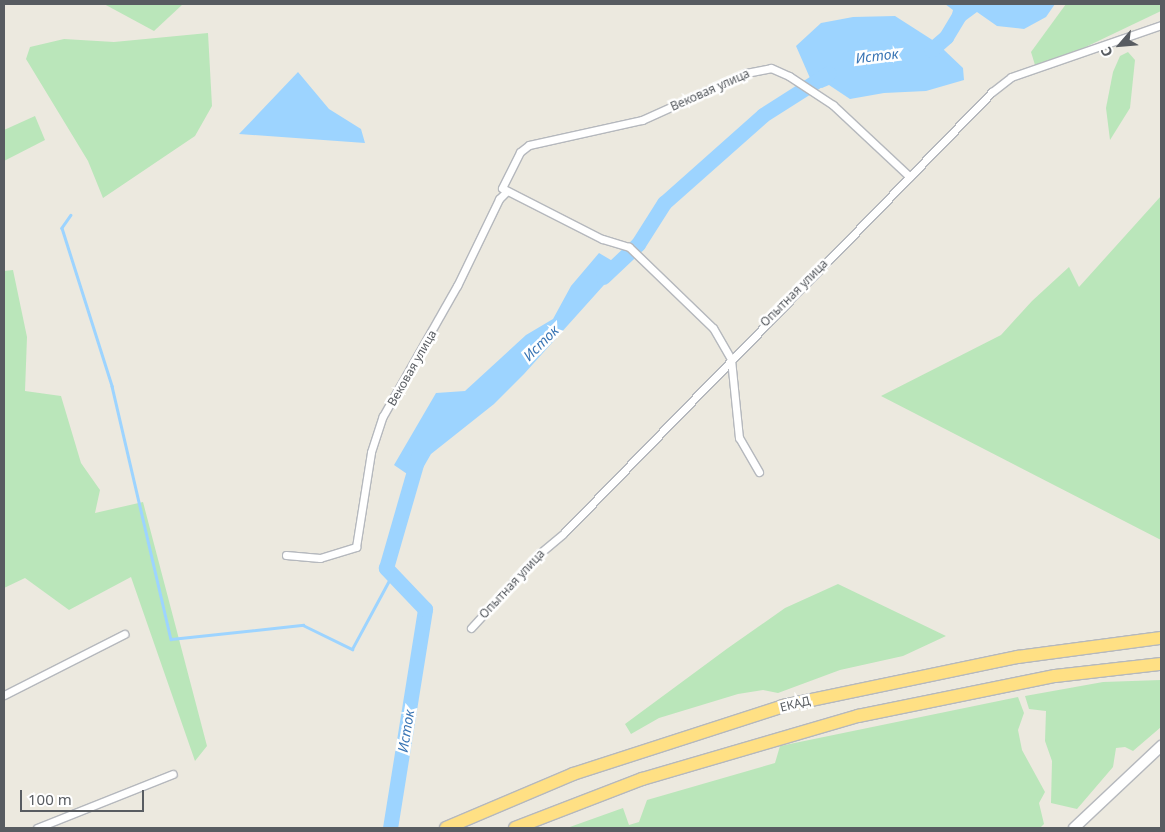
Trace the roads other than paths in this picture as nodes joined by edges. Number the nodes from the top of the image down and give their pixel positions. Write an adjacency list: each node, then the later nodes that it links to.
1 (1161, 25): 2 (street, Опытная улица)
2 (910, 176): 3 (street, Вековая улица); 4 (street, Опытная улица)
3 (504, 190): 4 (street); 6 (street, Вековая улица)
4 (731, 358): 5 (street); 7 (street, Опытная улица)
5 (759, 472)
6 (286, 555)
7 (471, 628)
8 (124, 634): 11 (street)
9 (1161, 638): 15 (highway, ЕКАД)
10 (1161, 664): 16 (highway)
11 (4, 695)
12 (1161, 746): 17 (main road)
13 (173, 774): 14 (street)
14 (37, 828)
15 (446, 828)
16 (515, 828)
17 (1074, 828)

